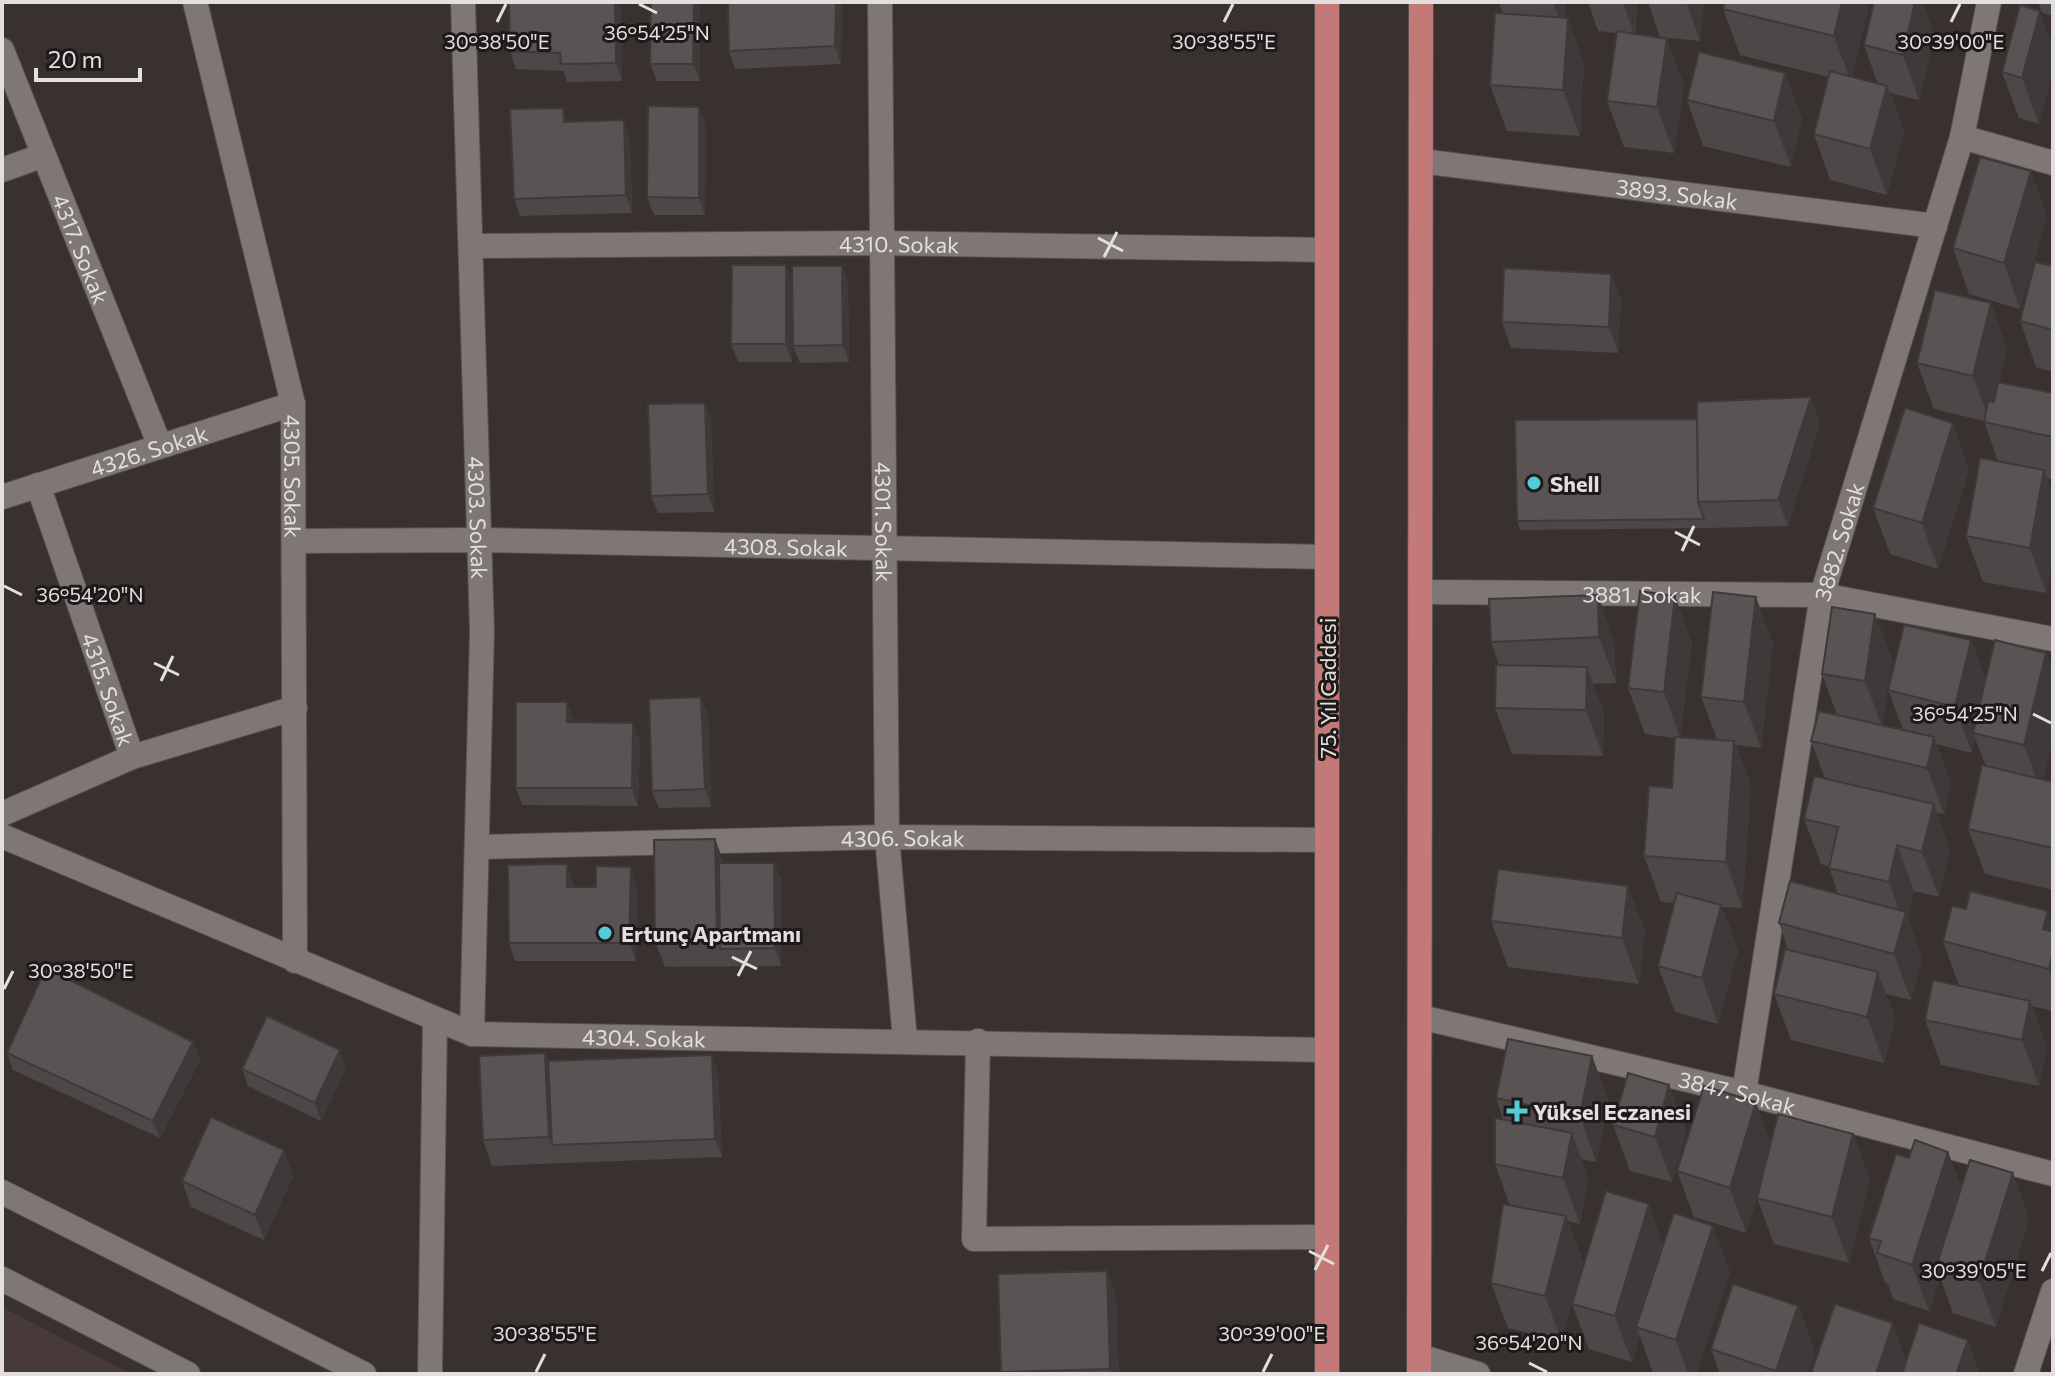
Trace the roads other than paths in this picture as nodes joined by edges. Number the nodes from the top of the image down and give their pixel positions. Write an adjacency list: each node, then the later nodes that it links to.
1 (195, 2): 17 (street, 4305. Sokak)
2 (463, 2): 15 (street, 4303. Sokak)
3 (880, 2): 14 (street, 4301. Sokak)
4 (1327, 2): 16 (main road, 75. Yıl Caddesi)
5 (1421, 2): 10 (main road)
6 (1989, 2): 8 (street, 3882. Sokak)
7 (2, 50): 9 (street, 4317. Sokak)
8 (1962, 137): 11 (street); 13 (street, 3882. Sokak)
9 (44, 155): 12 (street); 18 (street, 4317. Sokak)
10 (1421, 161): 13 (street, 3893. Sokak); 25 (main road)
11 (2053, 163)
12 (2, 170)
13 (1935, 226): 26 (street, 3882. Sokak)
14 (880, 243): 15 (street, 4310. Sokak); 16 (street, 4310. Sokak); 23 (street, 4301. Sokak)
15 (471, 246): 21 (street, 4303. Sokak)
16 (1326, 250): 24 (main road, 75. Yıl Caddesi)
17 (293, 404): 18 (street, 4326. Sokak); 22 (street, 4305. Sokak)
18 (160, 446): 19 (street, 4326. Sokak)
19 (38, 485): 20 (street, 4326. Sokak); 29 (street, 4315. Sokak)
20 (2, 497)
21 (479, 540): 22 (street, 4308. Sokak); 23 (street, 4308. Sokak); 34 (street, 4303. Sokak)
22 (294, 541): 28 (street, 4305. Sokak)
23 (883, 549): 24 (street, 4308. Sokak); 32 (street, 4301. Sokak)
24 (1327, 557): 33 (main road, 75. Yıl Caddesi)
25 (1420, 592): 26 (street, 3881. Sokak); 36 (main road)
26 (1822, 595): 27 (street, 3881. Sokak); 42 (street, 3882. Sokak)
27 (2053, 639)
28 (295, 708): 29 (street); 35 (street, 4305. Sokak)
29 (132, 757): 30 (street)
30 (2, 814)
31 (2, 836): 35 (street, 4304. Sokak)
32 (887, 837): 33 (street, 4306. Sokak); 34 (street, 4306. Sokak); 39 (street, 4301. Sokak)
33 (1327, 840): 41 (main road, 75. Yıl Caddesi)
34 (477, 847): 38 (street, 4303. Sokak)
35 (295, 961): 37 (street, 4304. Sokak)
36 (1420, 1017): 42 (street, 3847. Sokak); 48 (main road)
37 (435, 1019): 38 (street, 4304. Sokak); 51 (street)
38 (472, 1034): 39 (street, 4304. Sokak)
39 (905, 1040): 40 (street, 4304. Sokak)
40 (978, 1041): 41 (street, 4304. Sokak); 45 (street)
41 (1327, 1050): 45 (main road, 75. Yıl Caddesi)
42 (1744, 1093): 43 (street, 3847. Sokak)
43 (2053, 1174)
44 (2, 1192): 50 (street)
45 (1327, 1237): 52 (main road, 75. Yıl Caddesi)
46 (2, 1279): 49 (street)
47 (2053, 1291): 54 (street)
48 (1419, 1365): 53 (street)
49 (188, 1374)
50 (364, 1374)
51 (430, 1374)
52 (1327, 1374)
53 (1478, 1374)
54 (2026, 1374)

